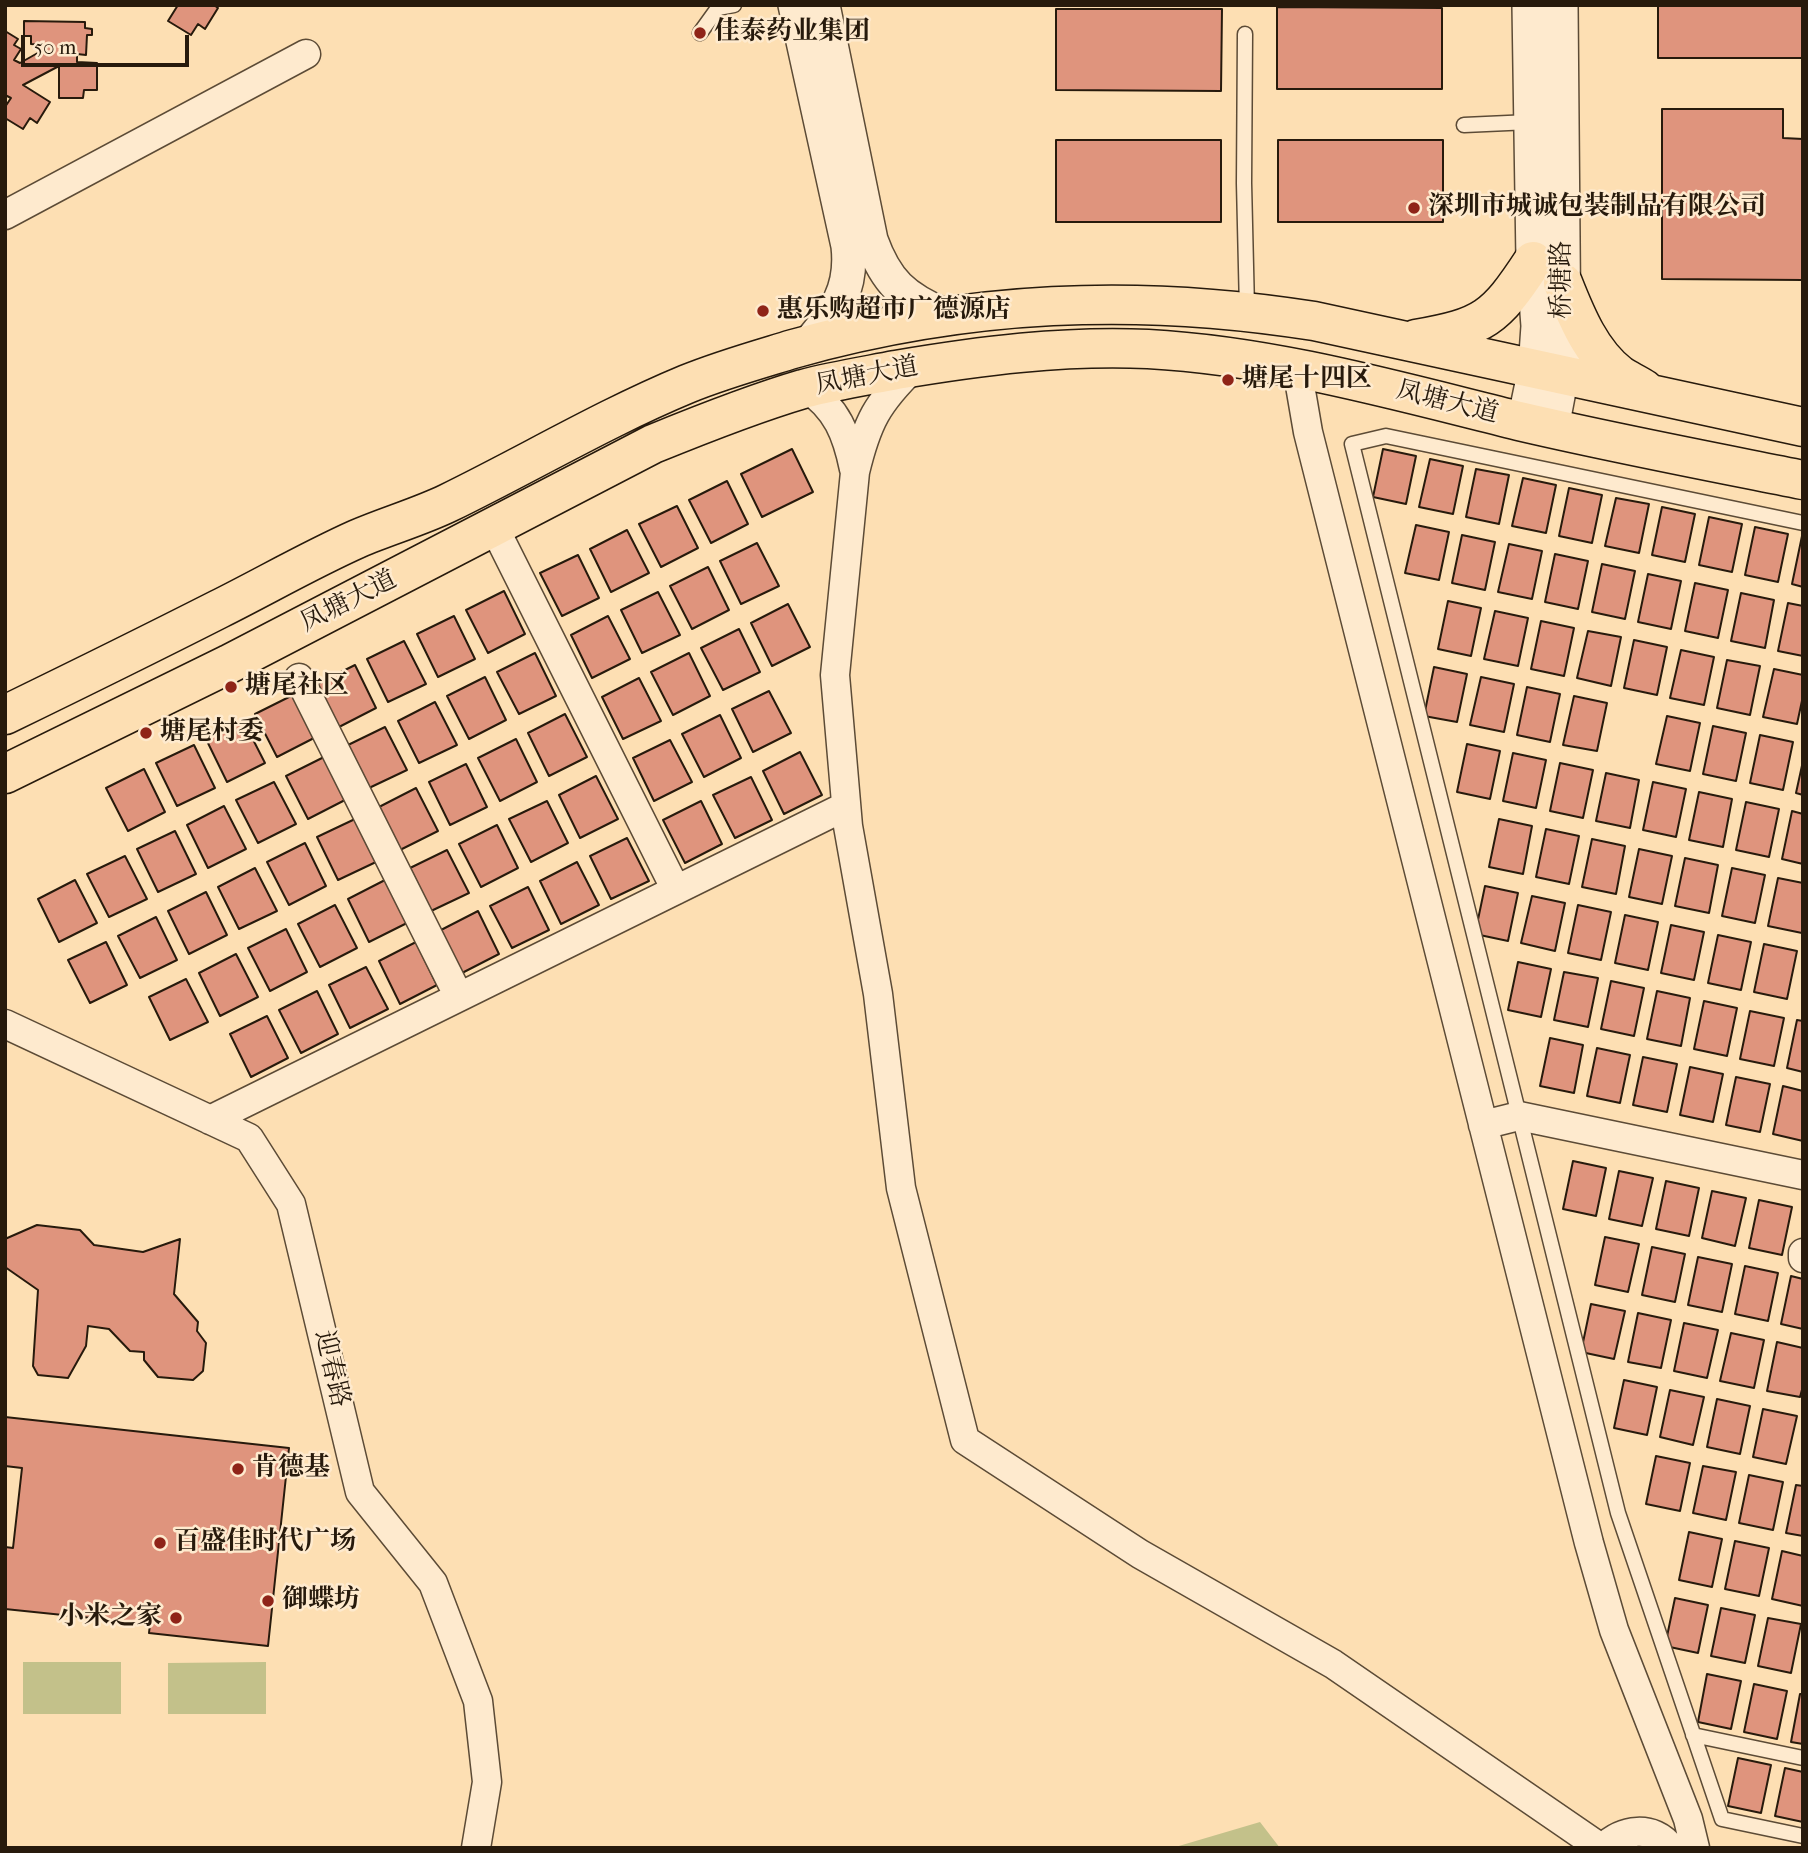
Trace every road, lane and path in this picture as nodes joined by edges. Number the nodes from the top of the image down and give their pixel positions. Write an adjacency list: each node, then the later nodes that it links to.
1 (734, 5): 6 (lane)
2 (795, 5): 17 (street)
3 (823, 5): 15 (street)
4 (1530, 5): 9 (street, 桥塘路)
5 (1561, 5): 13 (street, 桥塘路)
6 (700, 33)
7 (1245, 34): 14 (lane)
8 (306, 54): 11 (street)
9 (1530, 122): 10 (lane); 12 (street, 桥塘路)
10 (1464, 125)
11 (5, 215)
12 (1533, 261): 16 (main road); 20 (street, 桥塘路)
13 (1563, 283): 20 (street, 桥塘路); 22 (main road)
14 (1247, 310): 15 (main road, 凤塘大道); 16 (main road, 凤塘大道)
15 (944, 315): 17 (main road, 凤塘大道)
16 (1404, 341): 20 (main road, 凤塘大道)
17 (808, 345): 29 (main road, 凤塘大道)
18 (914, 367): 19 (main road, 凤塘大道); 21 (main road, 凤塘大道); 25 (street)
19 (1297, 368): 23 (main road, 凤塘大道); 40 (street)
20 (1549, 372): 22 (main road, 凤塘大道); 23 (street, 桥塘路)
21 (806, 388): 25 (street); 28 (main road, 凤塘大道)
22 (1658, 397): 24 (main road, 凤塘大道)
23 (1538, 425): 26 (main road, 凤塘大道)
24 (1803, 427)
25 (855, 471): 34 (street)
26 (1803, 480)
27 (1803, 523): 38 (lane)
28 (494, 527): 30 (main road, 凤塘大道); 35 (street)
29 (204, 617): 30 (main road); 32 (main road, 凤塘大道)
30 (229, 664): 33 (main road, 凤塘大道)
31 (299, 678): 36 (street)
32 (5, 715)
33 (9, 775)
34 (846, 806): 35 (street); 46 (street)
35 (676, 890): 36 (street)
36 (459, 997): 39 (street)
37 (5, 1024): 39 (street, 迎春路)
38 (1519, 1116): 40 (street); 41 (street); 42 (lane)
39 (210, 1120): 45 (street, 迎春路)
40 (1483, 1125): 48 (street)
41 (1803, 1175)
42 (1693, 1735): 43 (lane); 44 (lane)
43 (1803, 1758)
44 (1803, 1836)
45 (476, 1848)
46 (1602, 1848): 47 (street)
47 (1671, 1848)
48 (1695, 1848)

